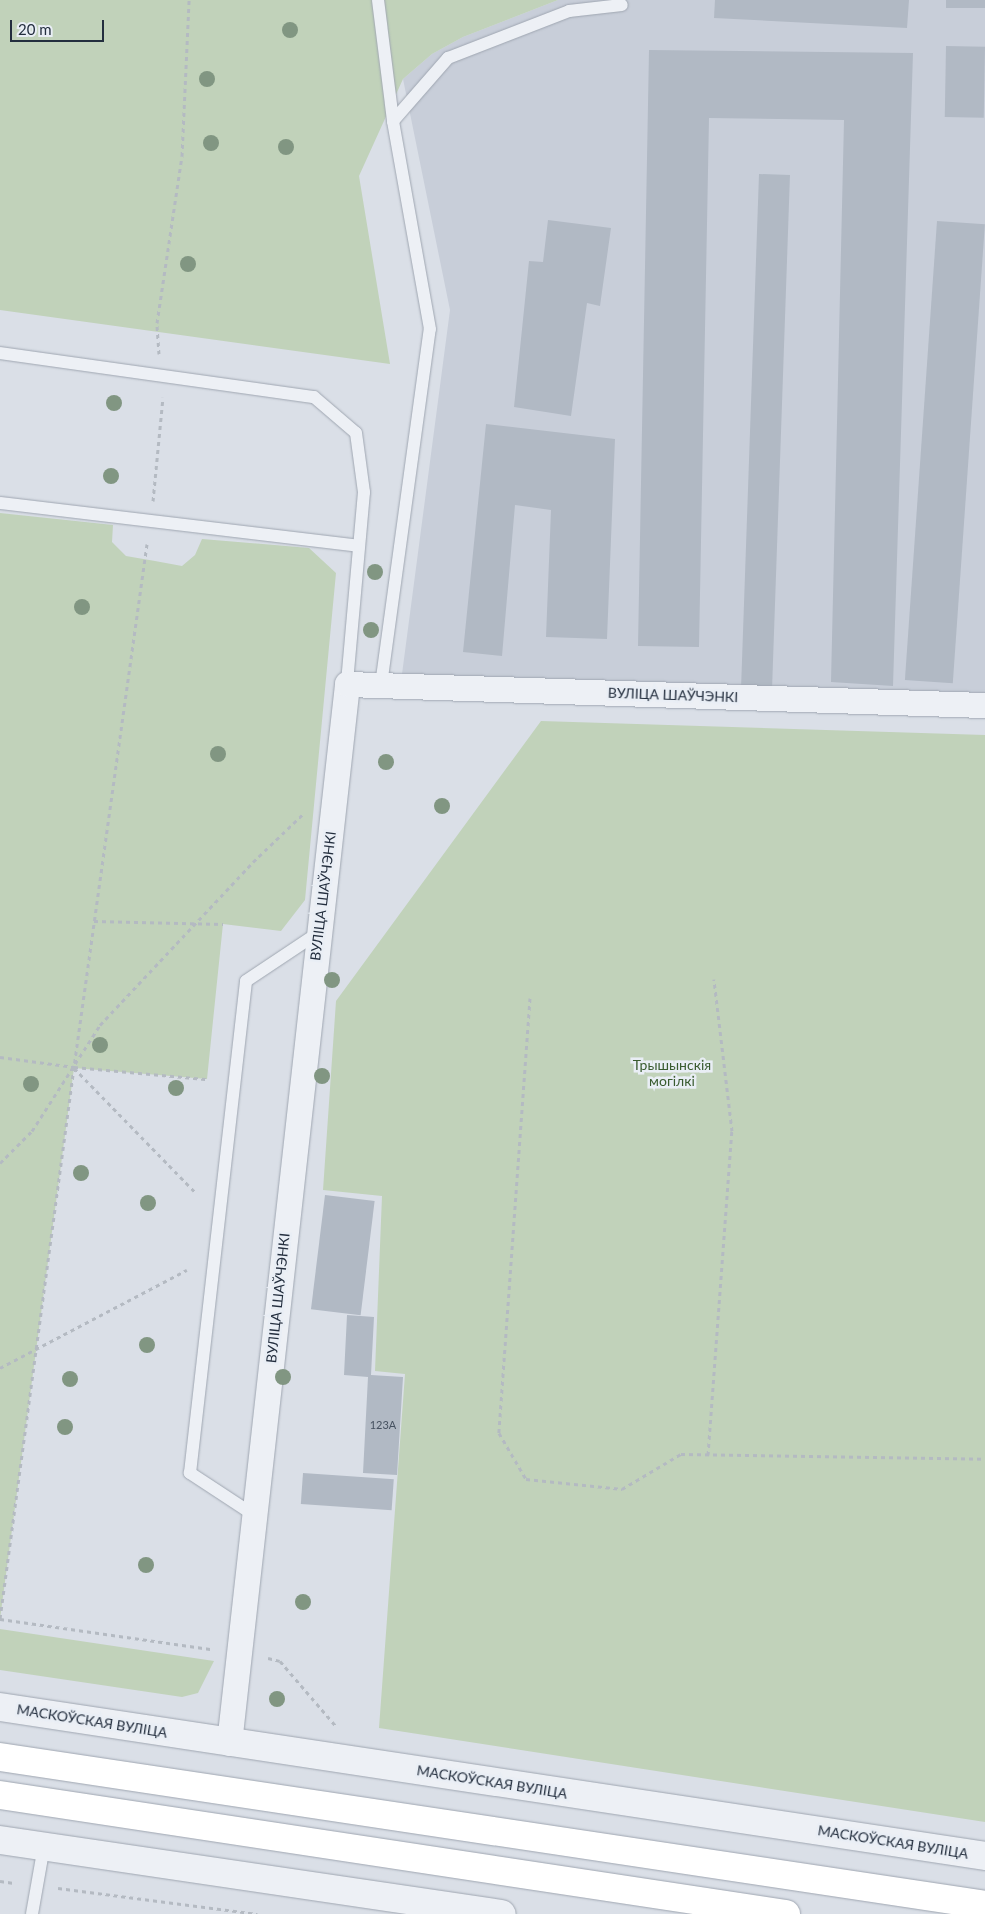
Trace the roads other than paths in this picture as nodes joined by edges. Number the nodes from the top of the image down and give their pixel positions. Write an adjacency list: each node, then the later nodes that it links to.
1 (378, 0): 3 (lane)
2 (622, 5): 3 (lane)
3 (393, 121): 8 (lane)
4 (0, 353): 6 (lane)
5 (0, 503): 6 (lane)
6 (358, 546): 7 (lane)
7 (347, 684): 8 (street, ВУЛІЦА ШАЎЧЭНКІ); 10 (street, ВУЛІЦА ШАЎЧЭНКІ)
8 (381, 685): 9 (street, ВУЛІЦА ШАЎЧЭНКІ)
9 (985, 705)
10 (318, 933): 11 (street, ВУЛІЦА ШАЎЧЭНКІ); 11 (lane)
11 (254, 1515): 13 (street, ВУЛІЦА ШАЎЧЭНКІ)
12 (0, 1707): 13 (street, МАСКОЎСКАЯ ВУЛІЦА)
13 (228, 1742): 18 (street, МАСКОЎСКАЯ ВУЛІЦА)
14 (0, 1757): 19 (main road)
15 (0, 1795): 22 (main road)
16 (0, 1840): 17 (street)
17 (44, 1846): 20 (lane); 21 (street)
18 (985, 1856)
19 (985, 1905)
20 (32, 1914)
21 (502, 1914)
22 (786, 1914)

